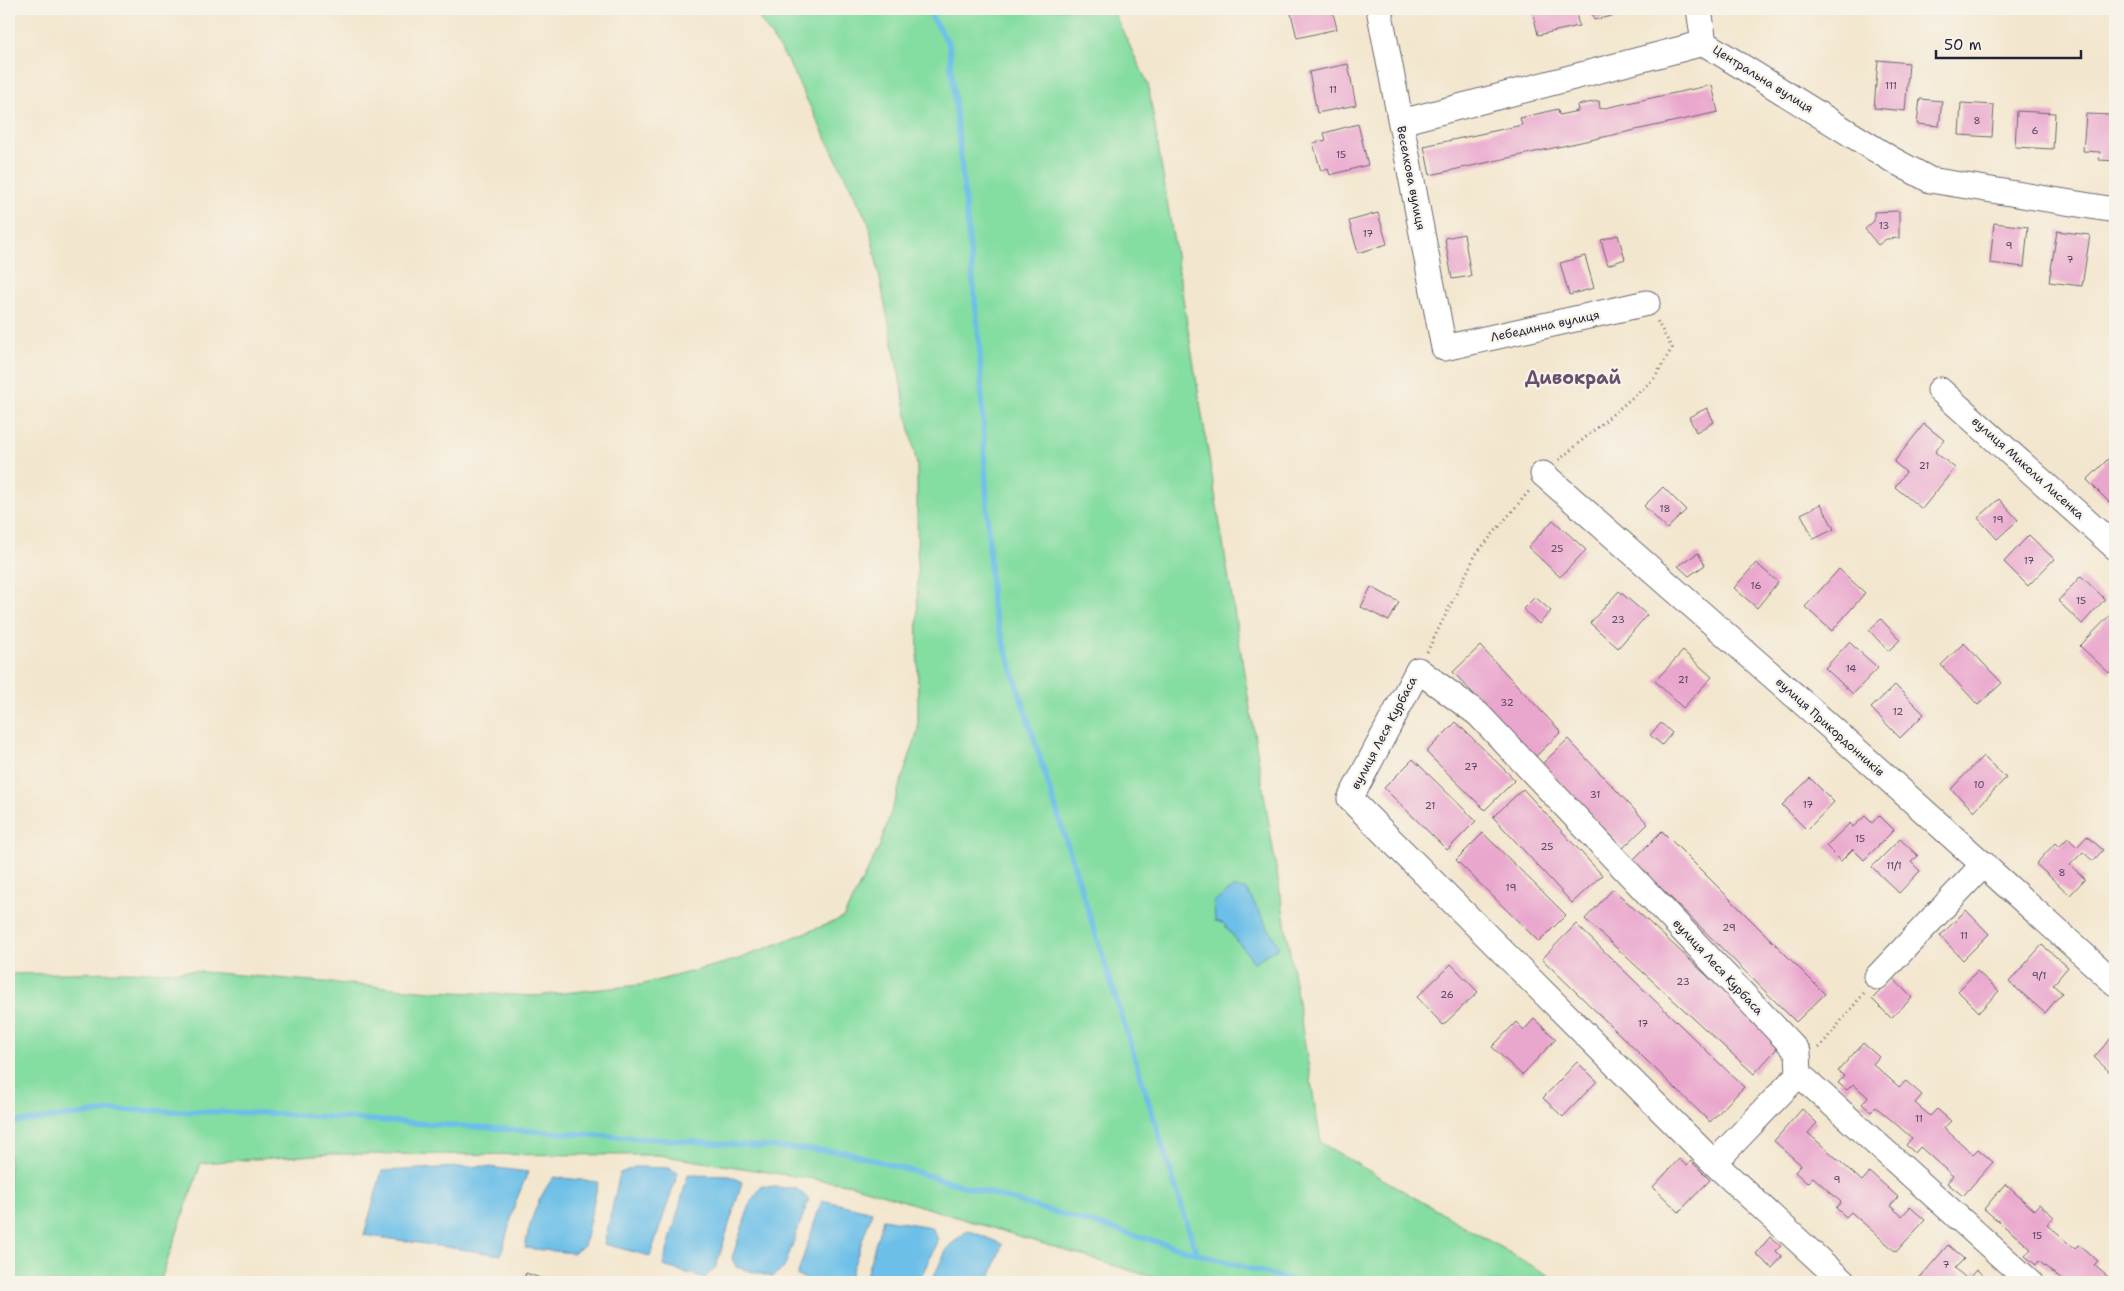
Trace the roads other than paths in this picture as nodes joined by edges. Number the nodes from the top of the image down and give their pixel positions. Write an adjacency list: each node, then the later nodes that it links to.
1 (1379, 9): 4 (street, Веселкова вулиця)
2 (1699, 9): 3 (street)
3 (1704, 43): 4 (street, Центральна вулиця); 5 (street, Центральна вулиця)
4 (1400, 122): 7 (street, Веселкова вулиця)
5 (2115, 210)
6 (1647, 303): 7 (street, Лебединна вулиця)
7 (1444, 348)
8 (1940, 390): 10 (street, вулиця Миколи Лисенка)
9 (1543, 474): 11 (street, вулиця Прикордонників)
10 (2115, 546)
11 (1984, 864): 12 (street); 13 (street, вулиця Прикордонників)
12 (1877, 977)
13 (2115, 982)
14 (1799, 1074): 15 (street); 15 (street, вулиця Леся Курбаса); 17 (street)
15 (1714, 1163): 16 (street, вулиця Леся Курбаса)
16 (1843, 1282)
17 (2030, 1282)

